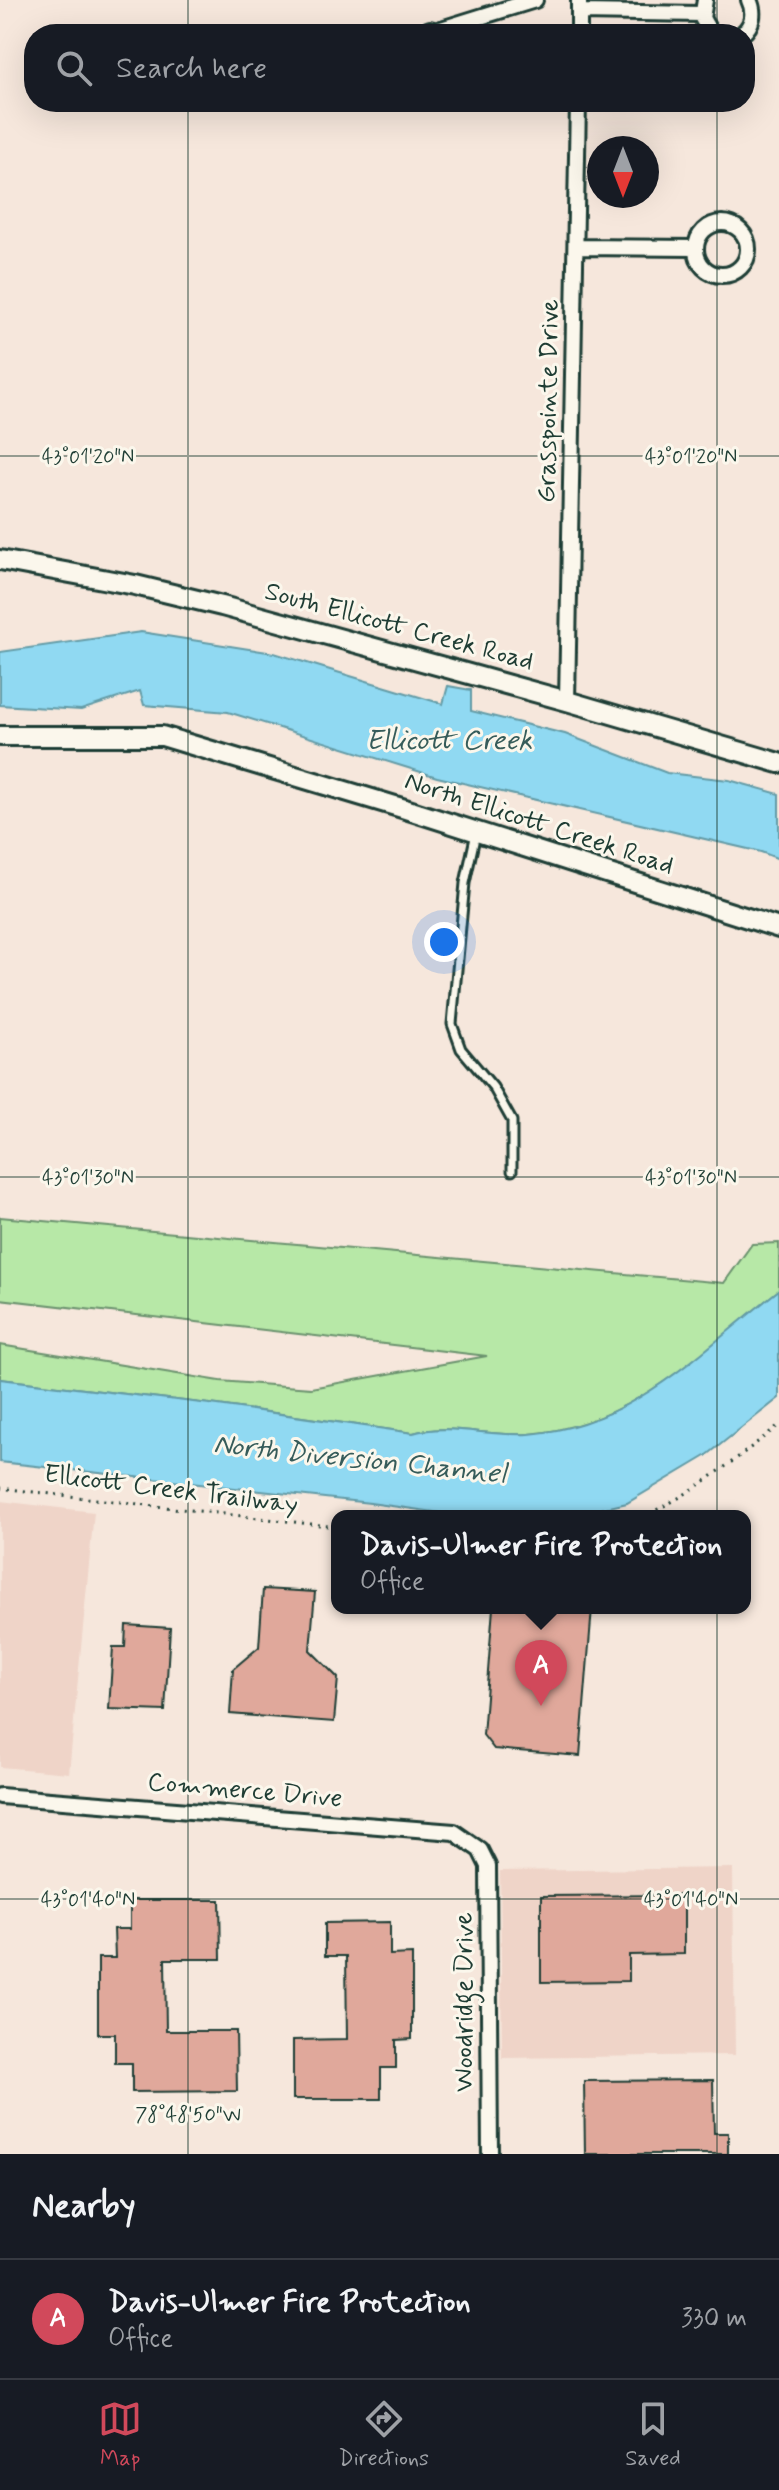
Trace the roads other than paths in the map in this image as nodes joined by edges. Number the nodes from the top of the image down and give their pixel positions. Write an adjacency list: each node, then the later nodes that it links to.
1 (535, 0): 5 (street)
2 (749, 0): 6 (street)
3 (579, 6): 4 (street)
4 (703, 7)
5 (465, 24)
6 (750, 24)
7 (578, 112): 8 (street, Grasspointe Drive)
8 (576, 247): 9 (street); 11 (street, Grasspointe Drive)
9 (696, 248)
10 (0, 560): 11 (street, South Ellicott Creek Road)
11 (567, 701): 13 (street, South Ellicott Creek Road)
12 (0, 736): 14 (street, North Ellicott Creek Road)
13 (779, 763)
14 (476, 831): 15 (street, North Ellicott Creek Road); 16 (lane)
15 (779, 928)
16 (512, 1171)
17 (0, 1796): 18 (street, Commerce Drive)
18 (480, 1850): 19 (street, Woodridge Drive)
19 (490, 2154)

